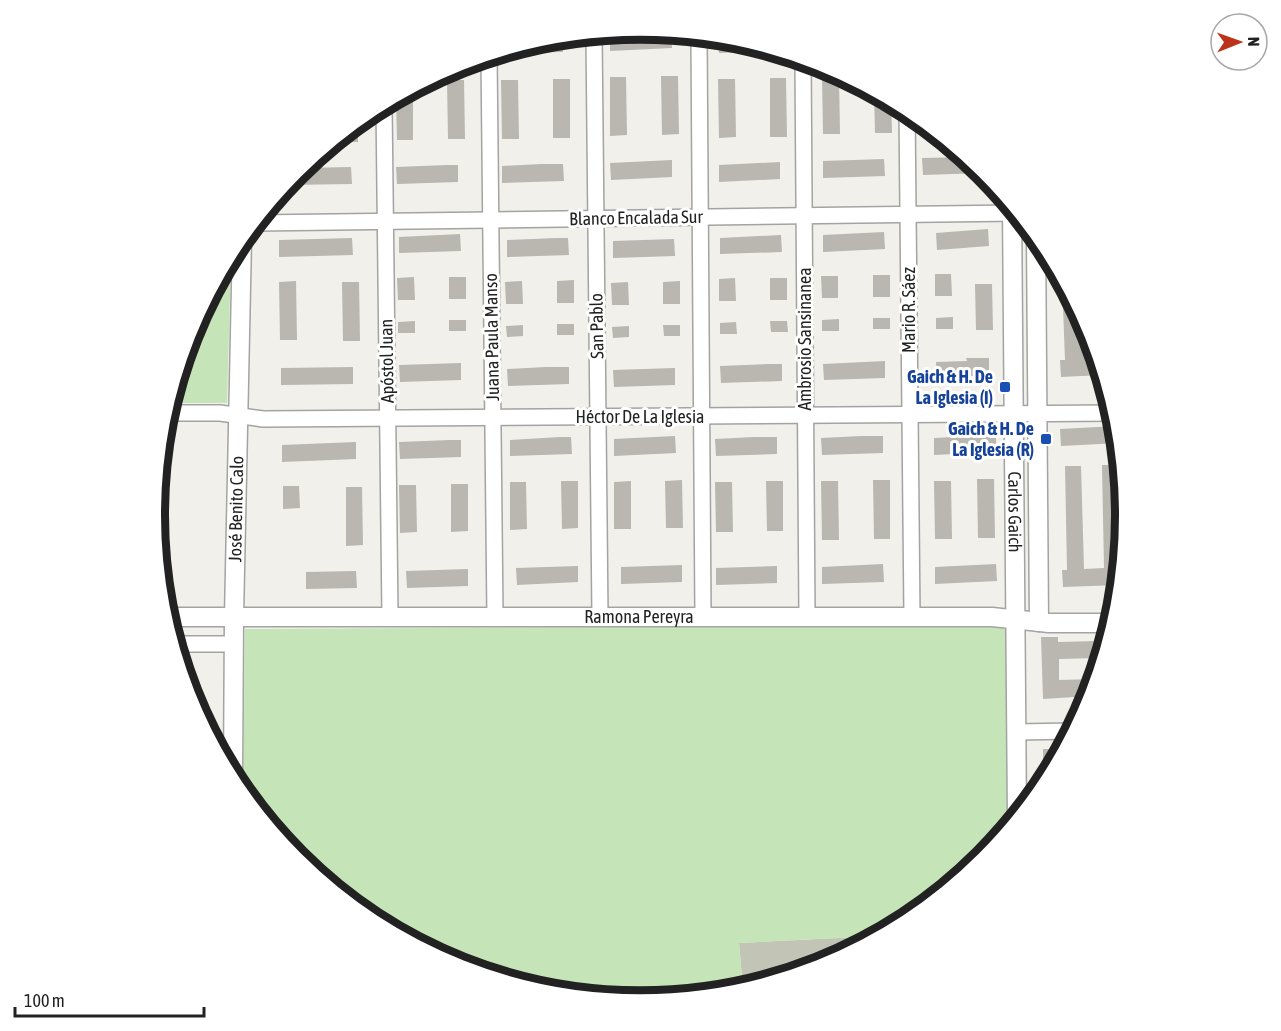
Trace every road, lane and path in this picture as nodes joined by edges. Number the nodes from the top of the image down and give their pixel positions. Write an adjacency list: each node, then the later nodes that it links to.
1 (594, 43): 11 (street, San Pablo)
2 (699, 45): 10 (street)
3 (489, 66): 12 (street, Juana Paula Manso)
4 (803, 70): 9 (street, Ambrosio Sansinanea)
5 (384, 116): 13 (street, Apóstol Juan)
6 (907, 123): 8 (street, Mario R. Sáez)
7 (1005, 211): 8 (street, Blanco Encalada Sur)
8 (908, 214): 9 (street, Blanco Encalada Sur); 22 (street, Mario R. Sáez)
9 (805, 216): 10 (street, Blanco Encalada Sur); 25 (street, Ambrosio Sansinanea)
10 (700, 217): 11 (street, Blanco Encalada Sur); 24 (street)
11 (596, 218): 12 (street, Blanco Encalada Sur); 26 (street, San Pablo)
12 (491, 220): 13 (street, Blanco Encalada Sur); 28 (street, Juana Paula Manso)
13 (385, 221): 15 (street, Blanco Encalada Sur); 27 (street, Apóstol Juan)
14 (1014, 222): 20 (street, Carlos Gaich)
15 (267, 223)
16 (1036, 254): 21 (street, Carlos Gaich)
17 (242, 259): 23 (street, José Benito Calo)
18 (177, 413): 23 (street, Héctor De La Iglesia)
19 (1104, 413): 21 (street, Héctor De La Iglesia)
20 (1014, 414): 21 (street, Héctor De La Iglesia); 22 (street, Héctor De La Iglesia); 37 (street, Carlos Gaich)
21 (1038, 414): 38 (street, Carlos Gaich)
22 (910, 415): 25 (street, Héctor De La Iglesia); 36 (street, Mario R. Sáez)
23 (238, 416): 27 (street, Héctor De La Iglesia); 30 (street, José Benito Calo)
24 (702, 416): 25 (street, Héctor De La Iglesia); 26 (street, Héctor De La Iglesia); 34 (street)
25 (806, 416): 35 (street, Ambrosio Sansinanea)
26 (598, 417): 28 (street, Héctor De La Iglesia); 33 (street, San Pablo)
27 (388, 418): 28 (street, Héctor De La Iglesia); 31 (street, Apóstol Juan)
28 (493, 418): 32 (street, Juana Paula Manso)
29 (177, 617): 30 (street, Ramona Pereyra)
30 (234, 617): 31 (street, Ramona Pereyra); 41 (street, José Benito Calo)
31 (390, 617): 32 (street, Ramona Pereyra)
32 (495, 617): 33 (street, Ramona Pereyra)
33 (600, 617): 34 (street, Ramona Pereyra)
34 (703, 617): 35 (street, Ramona Pereyra)
35 (807, 617): 36 (street, Ramona Pereyra)
36 (912, 617): 37 (street, Ramona Pereyra)
37 (1017, 619): 38 (street, Ramona Pereyra); 43 (street, Carlos Gaich)
38 (1039, 622): 39 (street, Ramona Pereyra)
39 (1103, 623)
40 (184, 644): 41 (street)
41 (234, 644): 44 (street, José Benito Calo)
42 (1064, 731): 43 (street)
43 (1017, 732): 45 (street, Carlos Gaich)
44 (233, 759)
45 (1017, 805)

